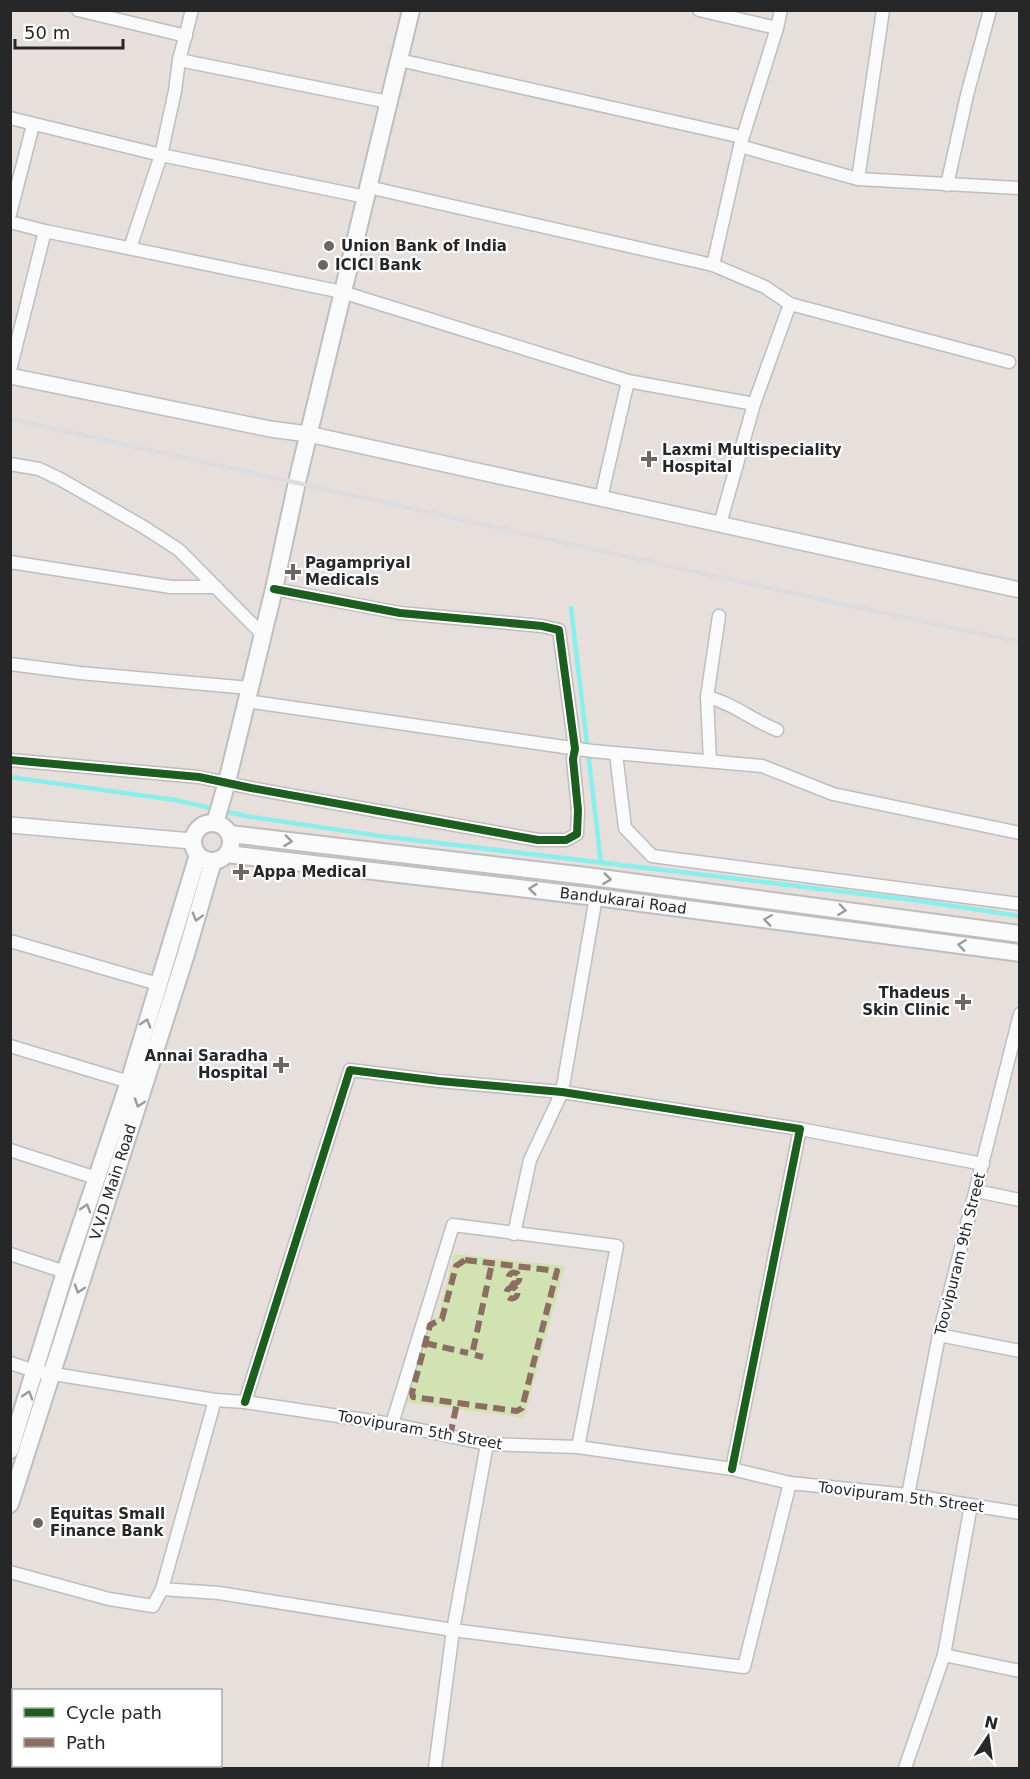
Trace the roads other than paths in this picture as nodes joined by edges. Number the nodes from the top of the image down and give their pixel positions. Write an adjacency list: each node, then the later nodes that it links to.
1 (78, 10): 9 (street)
2 (192, 10): 9 (street)
3 (411, 10): 11 (main road)
4 (699, 10): 8 (street)
5 (781, 10): 8 (street)
6 (883, 10): 17 (street)
7 (990, 10): 18 (street)
8 (777, 28): 15 (street)
9 (186, 36): 10 (street)
10 (179, 60): 12 (street); 16 (street)
11 (399, 60): 12 (main road); 15 (street)
12 (388, 102): 20 (main road)
13 (10, 118): 14 (street)
14 (33, 125): 16 (street); 21 (street)
15 (741, 141): 17 (street); 25 (street)
16 (160, 155): 20 (street); 24 (street)
17 (858, 179): 18 (street)
18 (947, 185): 19 (street)
19 (1020, 188)
20 (367, 192): 25 (street); 26 (main road)
21 (10, 213)
22 (10, 222): 23 (street)
23 (45, 231): 24 (street); 29 (street)
24 (130, 248): 26 (street)
25 (713, 265): 27 (street)
26 (342, 292): 31 (street); 33 (main road)
27 (790, 304): 28 (street); 32 (street)
28 (1009, 362)
29 (10, 370)
30 (10, 376): 33 (street)
31 (628, 381): 32 (street); 35 (street)
32 (754, 404): 36 (street)
33 (308, 434): 35 (street); 39 (main road)
34 (10, 464): 38 (street)
35 (601, 498): 36 (street)
36 (720, 524): 40 (street)
37 (10, 562): 38 (street)
38 (216, 587): 42 (street)
39 (274, 589): 42 (main road); 47 (street)
40 (1020, 590)
41 (719, 616): 45 (street)
42 (263, 636): 44 (main road)
43 (10, 664): 44 (street)
44 (248, 695): 47 (street); 51 (main road)
45 (707, 697): 46 (street); 50 (street)
46 (777, 730)
47 (582, 750): 48 (street); 51 (street)
48 (616, 754): 50 (street); 58 (street)
49 (10, 760): 51 (street)
50 (710, 762): 54 (street)
51 (225, 789): 52 (main road)
52 (216, 820): 55 (main road); 56 (main road)
53 (10, 825): 56 (street)
54 (1020, 833)
55 (230, 834): 56 (main road); 59 (main road, Bandukarai Road, one-way to 59)
56 (208, 853): 57 (main road, Bandukarai Road, one-way to 56); 62 (main road, V.V.D Main Road); 79 (main road, V.V.D Main Road, one-way to 79)
57 (596, 897): 61 (main road, Bandukarai Road, one-way to 57); 66 (street)
58 (1020, 904)
59 (1020, 934)
60 (10, 941): 62 (street)
61 (1020, 953)
62 (158, 984): 65 (main road, V.V.D Main Road, one-way to 62)
63 (1020, 1014): 69 (street, Toovipuram 9th Street)
64 (10, 1046): 65 (street)
65 (129, 1082): 70 (main road, V.V.D Main Road)
66 (562, 1092): 67 (street); 73 (street); 81 (street)
67 (800, 1129): 69 (street); 86 (street)
68 (10, 1150): 70 (street)
69 (982, 1164): 71 (street, Toovipuram 9th Street)
70 (96, 1178): 75 (main road, V.V.D Main Road, one-way to 70)
71 (976, 1191): 72 (street); 76 (street, Toovipuram 9th Street)
72 (1020, 1200)
73 (514, 1234): 82 (street); 84 (street)
74 (10, 1254): 75 (street)
75 (65, 1272): 79 (main road, V.V.D Main Road)
76 (939, 1335): 77 (street); 88 (street, Toovipuram 9th Street)
77 (1020, 1351)
78 (10, 1364): 79 (street, Toovipuram 5th Street)
79 (44, 1373): 80 (street, Toovipuram 5th Street); 85 (main road, V.V.D Main Road, one-way to 79); 89 (main road, V.V.D Main Road)
80 (215, 1400): 81 (street, Toovipuram 5th Street); 93 (street)
81 (244, 1402): 82 (street, Toovipuram 5th Street)
82 (392, 1424): 83 (street, Toovipuram 5th Street)
83 (487, 1444): 84 (street, Toovipuram 5th Street); 94 (street)
84 (578, 1447): 86 (street, Toovipuram 5th Street)
85 (10, 1450)
86 (732, 1469): 87 (street, Toovipuram 5th Street)
87 (790, 1483): 88 (street, Toovipuram 5th Street); 94 (street)
88 (908, 1495): 90 (street, Toovipuram 5th Street)
89 (10, 1504)
90 (971, 1505): 91 (street, Toovipuram 5th Street); 95 (street)
91 (1020, 1513)
92 (10, 1572): 93 (street)
93 (162, 1589): 94 (street)
94 (453, 1630): 97 (street)
95 (944, 1655): 96 (street); 98 (street)
96 (1020, 1671)
97 (435, 1768)
98 (905, 1768)

